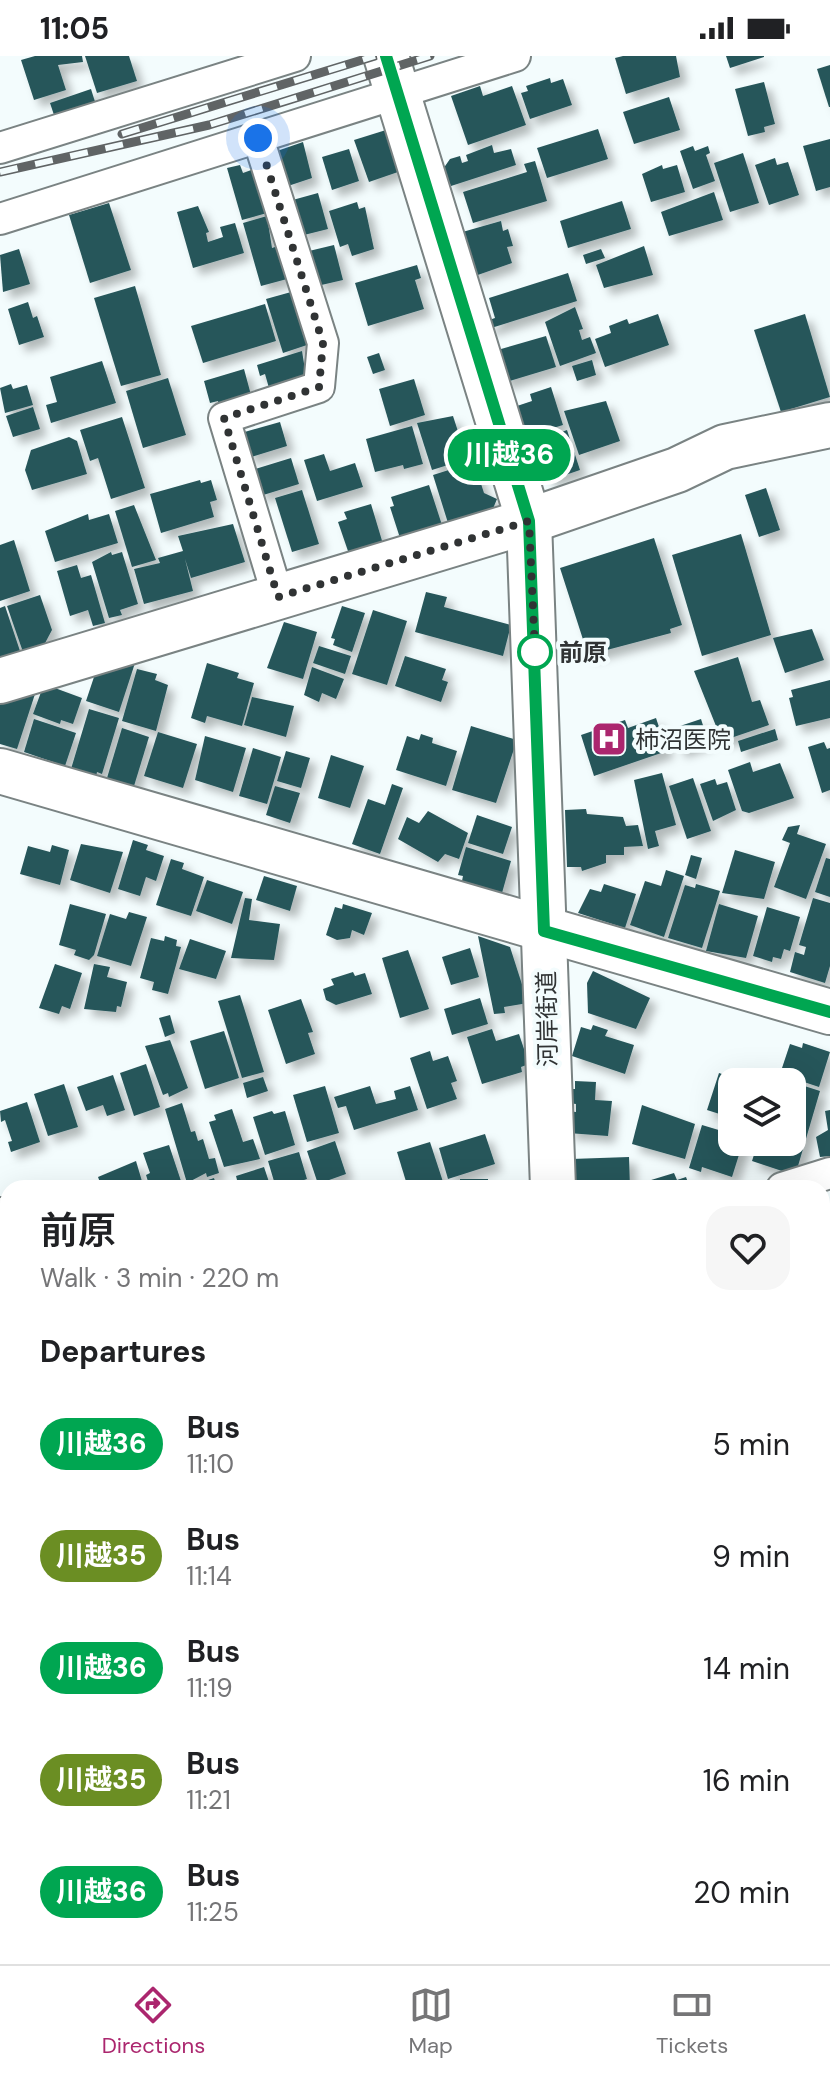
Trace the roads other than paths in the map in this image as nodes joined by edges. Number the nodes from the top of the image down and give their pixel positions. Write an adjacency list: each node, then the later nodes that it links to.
1 (295, 56): 5 (street)
2 (515, 56): 3 (street)
3 (391, 75): 4 (street); 12 (street, 河岸街道)
4 (258, 138): 6 (street); 13 (street)
5 (0, 148)
6 (0, 219)
7 (830, 415): 9 (street)
8 (830, 425): 9 (street)
9 (725, 447): 11 (street)
10 (830, 447): 11 (street)
11 (677, 470): 12 (street)
12 (529, 521): 13 (street); 16 (street, 河岸街道)
13 (278, 597): 14 (street)
14 (0, 681)
15 (0, 771): 16 (street)
16 (544, 931): 17 (street); 19 (street, 河岸街道)
17 (830, 1012)
18 (830, 1173): 20 (street)
19 (553, 1180)
20 (808, 1180)

